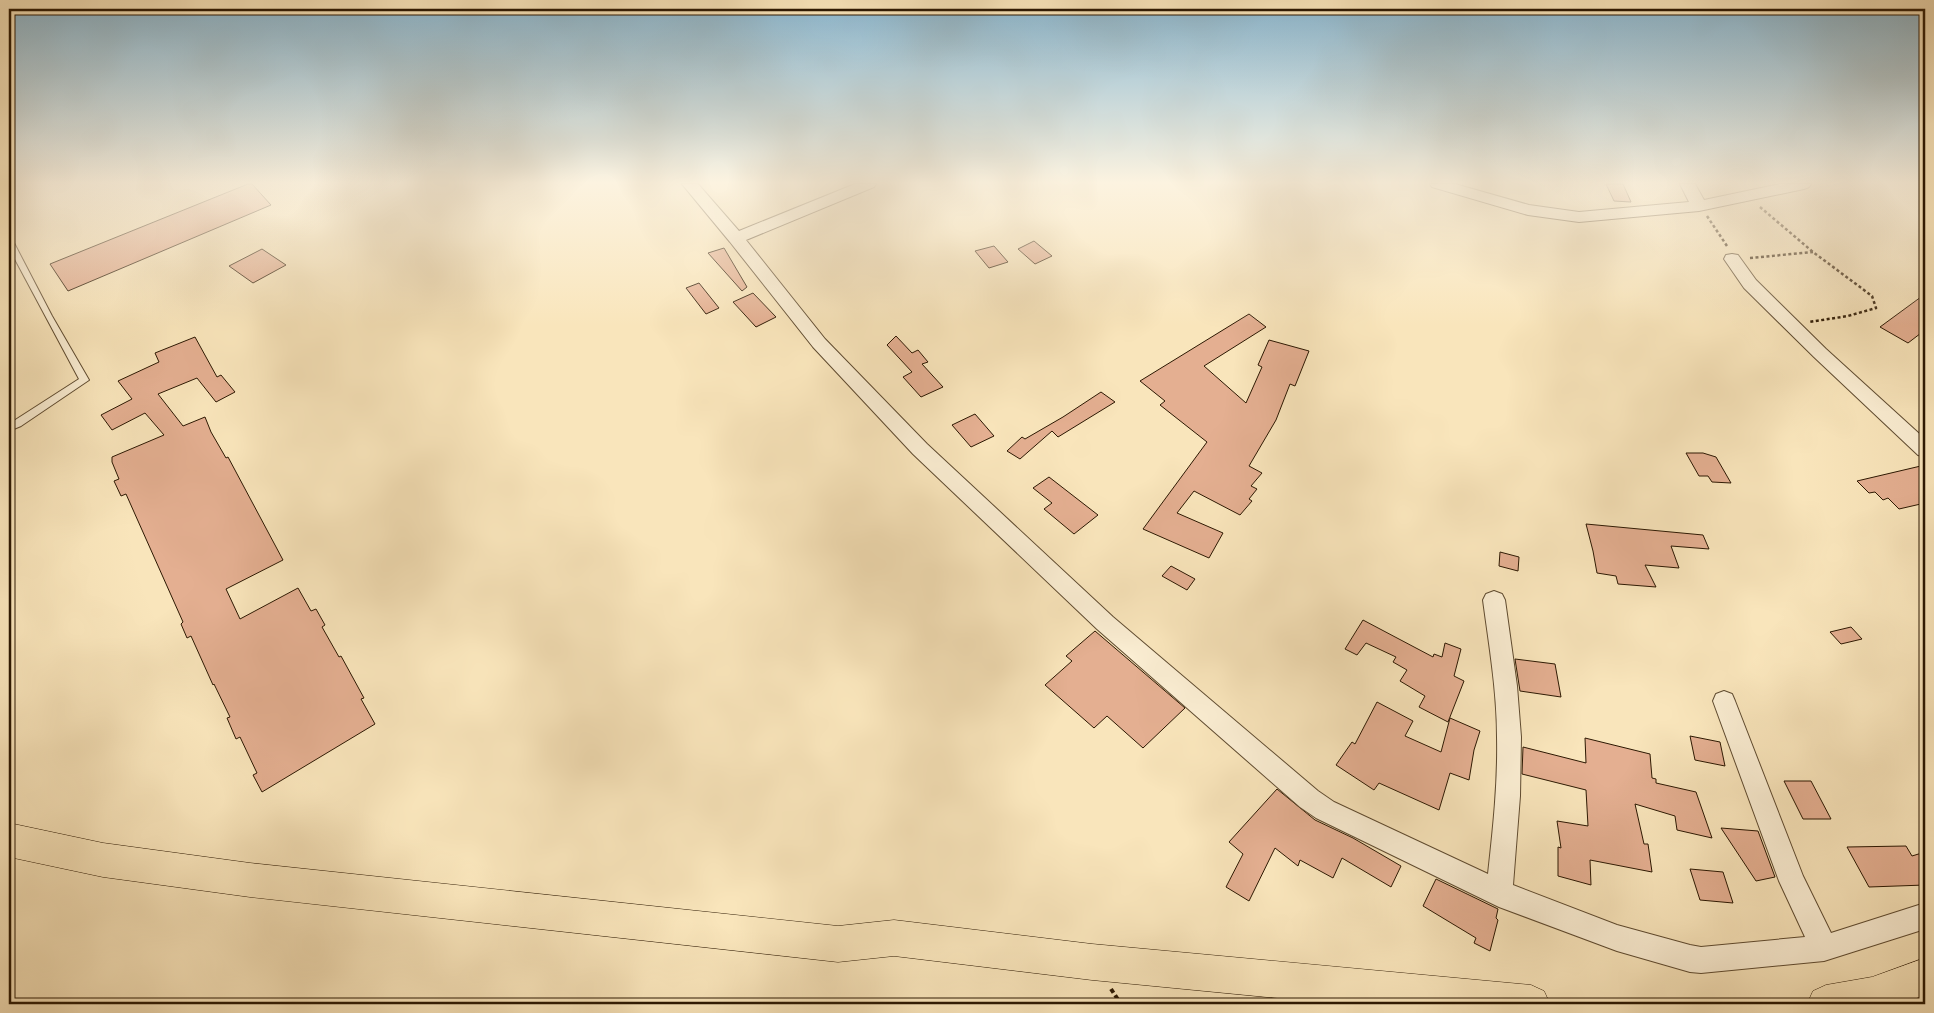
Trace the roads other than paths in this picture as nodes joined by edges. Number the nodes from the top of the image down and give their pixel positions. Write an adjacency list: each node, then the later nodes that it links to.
1 (730, 231): 3 (street)
2 (753, 231): 3 (street)
3 (736, 238): 11 (street)
4 (9, 241): 6 (lane)
5 (1732, 259): 7 (street)
6 (9, 428)
7 (1925, 450)
8 (1494, 600): 11 (street)
9 (1724, 701): 13 (street)
10 (9, 840): 15 (highway)
11 (1500, 894): 13 (street)
12 (1925, 916): 13 (street)
13 (1824, 948)
14 (1925, 976): 16 (highway)
15 (1531, 1004)
16 (1826, 1004)

